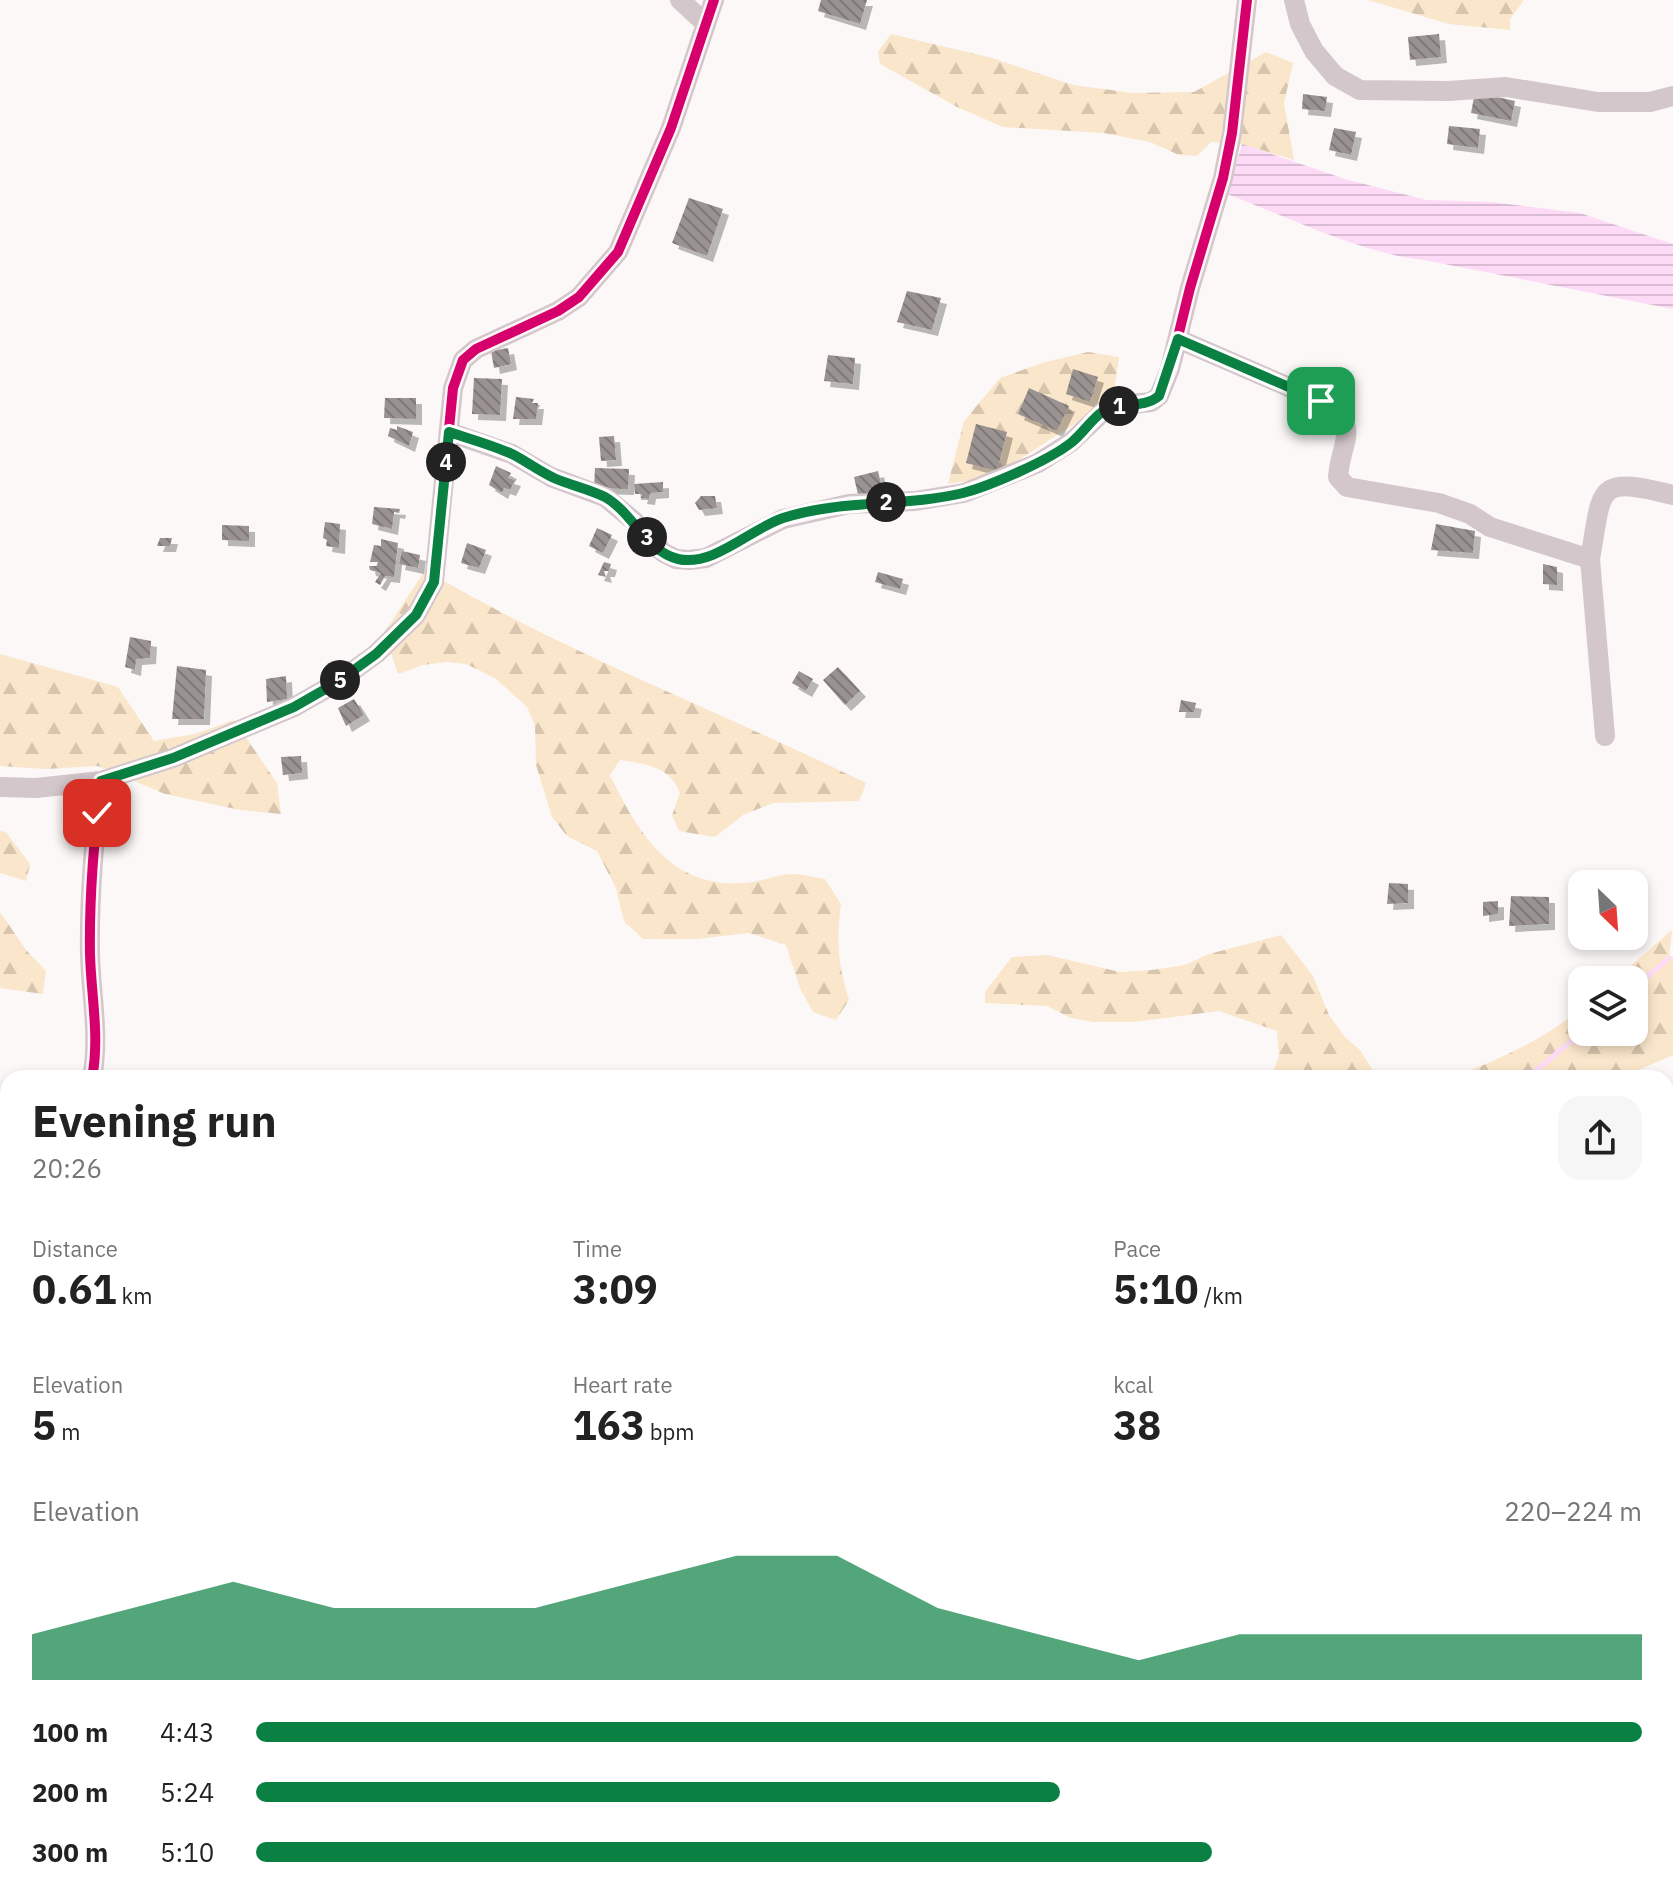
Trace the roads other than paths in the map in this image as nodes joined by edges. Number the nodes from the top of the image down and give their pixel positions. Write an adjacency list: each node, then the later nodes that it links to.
1 (680, 0): 5 (street)
2 (714, 0): 5 (street)
3 (1247, 0): 7 (street)
4 (1294, 0): 6 (street)
5 (706, 24): 8 (street)
6 (1673, 96)
7 (1178, 339): 8 (street); 10 (street)
8 (449, 432): 12 (street)
9 (1673, 495): 10 (street)
10 (1590, 559): 11 (street)
11 (1605, 736)
12 (101, 781): 13 (street); 14 (street)
13 (0, 787)
14 (93, 1070)

